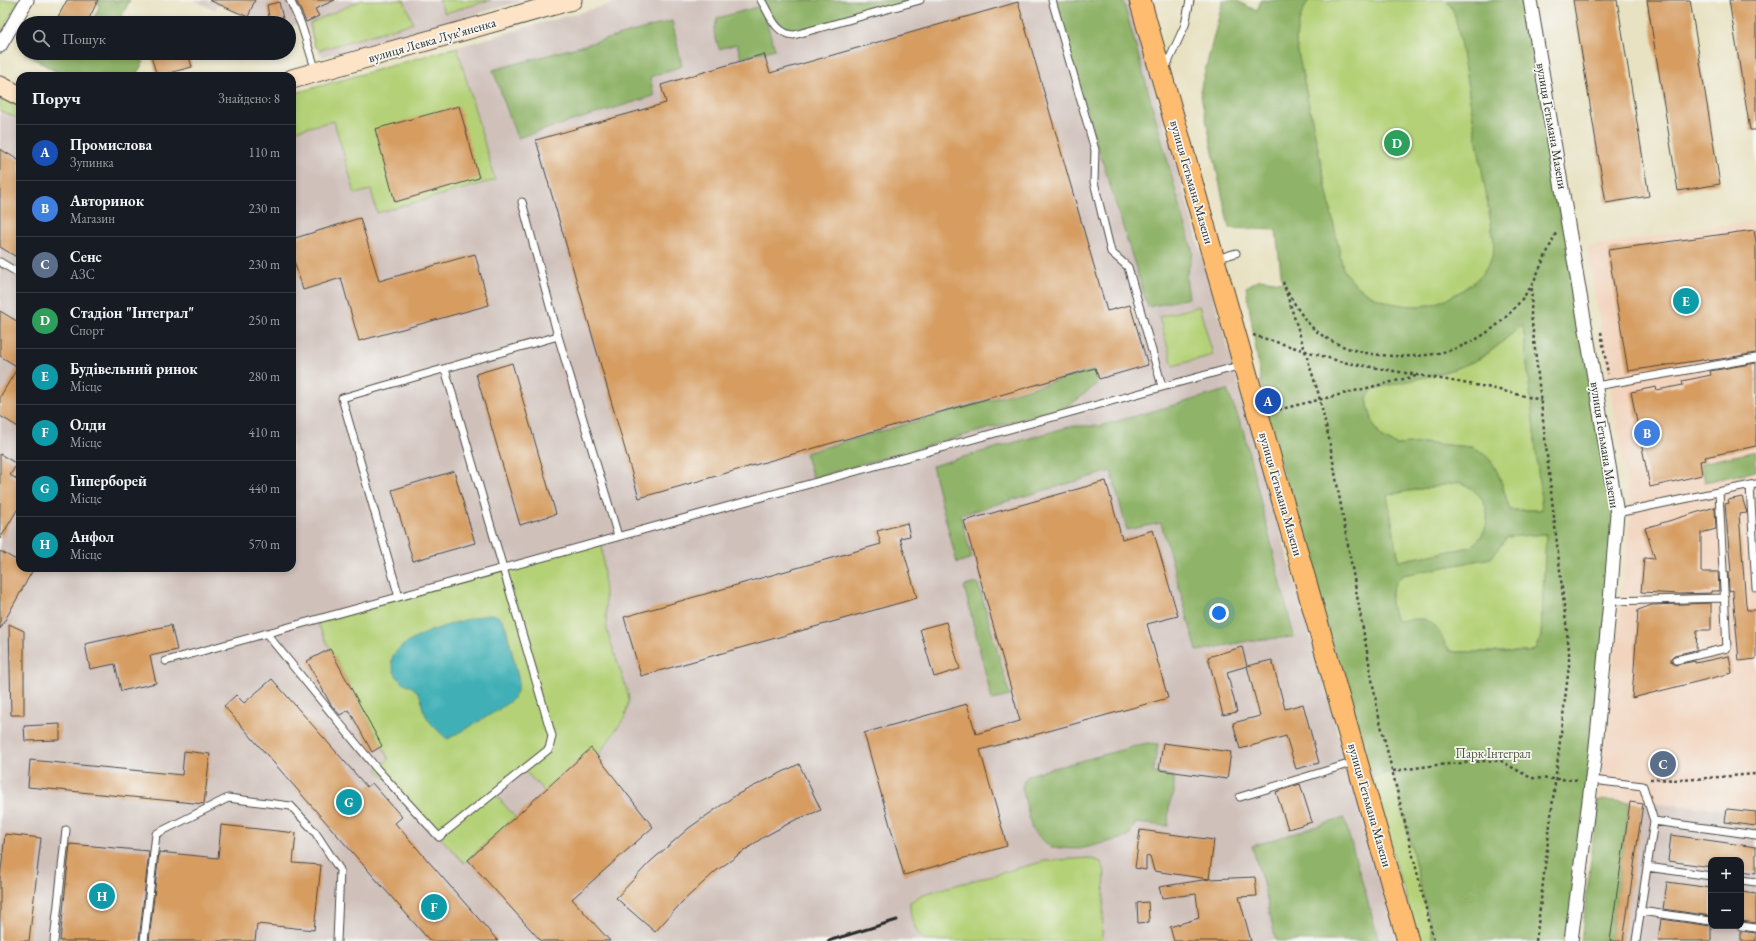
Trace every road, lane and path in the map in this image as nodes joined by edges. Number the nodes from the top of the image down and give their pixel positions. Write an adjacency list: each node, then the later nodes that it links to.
1 (27, 0): 10 (street)
2 (290, 0): 13 (lane)
3 (572, 0): 13 (main road, вулиця Левка Лукʼяненка)
4 (761, 0): 5 (lane)
5 (920, 0)
6 (1052, 0): 32 (lane)
7 (1140, 0): 14 (main road, вулиця Гетьмана Мазепи)
8 (1190, 0): 14 (lane)
9 (1530, 0): 19 (street, вулиця Гетьмана Мазепи)
10 (18, 16)
11 (16, 19): 12 (street)
12 (0, 46)
13 (316, 72): 15 (main road, вулиця Левка Лукʼяненка)
14 (1162, 77): 21 (main road, вулиця Гетьмана Мазепи)
15 (296, 78)
16 (0, 86): 17 (main road)
17 (16, 94)
18 (522, 202): 26 (lane)
19 (1566, 211): 24 (path); 33 (street, вулиця Гетьмана Мазепи)
20 (1236, 253): 21 (lane)
21 (1214, 259): 29 (main road, вулиця Гетьмана Мазепи)
22 (0, 262): 23 (lane)
23 (16, 272)
24 (1532, 285): 27 (path); 35 (path)
25 (1250, 334): 27 (path)
26 (558, 336): 30 (lane); 40 (lane)
27 (1305, 351): 31 (path); 34 (path)
28 (1756, 358): 33 (lane)
29 (1244, 364): 32 (lane); 36 (main road, вулиця Гетьмана Мазепи)
30 (445, 368): 41 (lane); 43 (lane)
31 (1419, 375): 34 (path); 35 (path)
32 (1162, 386): 40 (lane)
33 (1596, 386): 39 (street, вулиця Гетьмана Мазепи)
34 (1320, 399): 36 (path); 50 (path)
35 (1541, 400): 53 (path)
36 (1258, 414): 49 (main road, вулиця Гетьмана Мазепи)
37 (1753, 485): 38 (lane); 42 (lane)
38 (1719, 492): 39 (lane); 44 (lane)
39 (1617, 513): 45 (street, вулиця Гетьмана Мазепи)
40 (618, 536): 41 (lane)
41 (503, 567): 43 (lane); 46 (lane)
42 (1756, 588)
43 (399, 597): 46 (lane)
44 (1725, 598): 45 (lane); 47 (lane)
45 (1610, 601): 54 (street, вулиця Гетьмана Мазепи)
46 (266, 633): 48 (lane)
47 (1676, 660)
48 (166, 661)
49 (1357, 761): 55 (lane); 70 (main road, вулиця Гетьмана Мазепи)
50 (1392, 771): 53 (path); 71 (path)
51 (1756, 774): 52 (path)
52 (1643, 779)
53 (1555, 780): 54 (path); 72 (path)
54 (1592, 780): 56 (lane); 73 (street, вулиця Гетьмана Мазепи)
55 (1240, 796)
56 (1654, 821): 58 (lane); 59 (lane)
57 (66, 830): 67 (lane)
58 (1756, 835)
59 (1647, 867): 60 (lane); 63 (lane)
60 (1708, 876)
61 (1744, 880): 62 (lane)
62 (1756, 882)
63 (1640, 911): 64 (lane); 74 (lane)
64 (1708, 921)
65 (1744, 926): 66 (lane)
66 (1756, 928)
67 (54, 941)
68 (144, 941): 69 (lane)
69 (337, 941)
70 (1408, 941)
71 (1434, 941)
72 (1536, 941)
73 (1571, 941)
74 (1636, 941)

